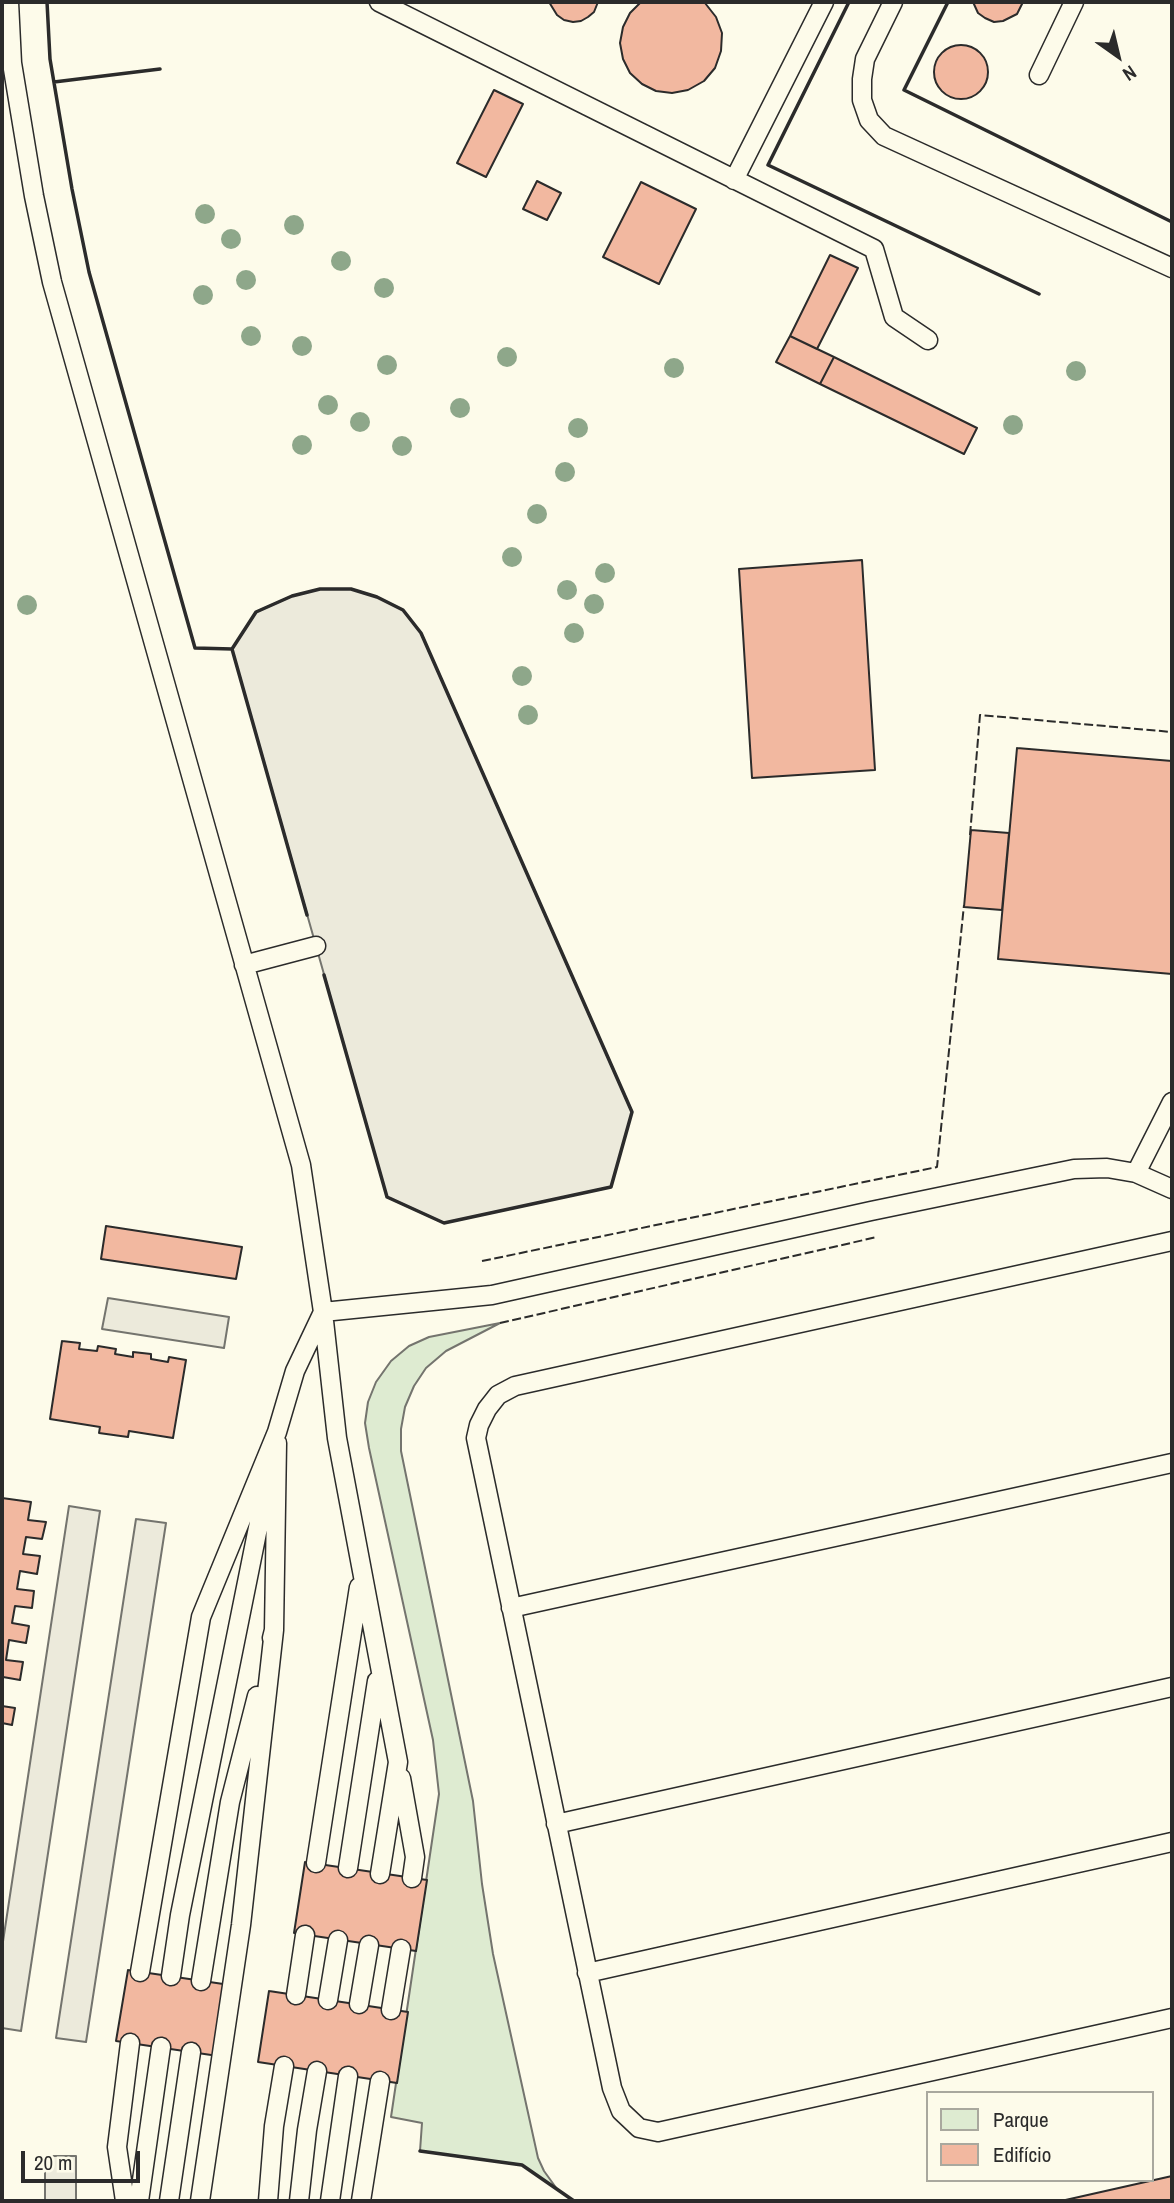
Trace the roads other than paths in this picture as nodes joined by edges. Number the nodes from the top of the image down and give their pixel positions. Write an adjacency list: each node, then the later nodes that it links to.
1 (9, 2): 11 (lane)
2 (379, 2): 7 (lane)
3 (824, 2): 7 (lane)
4 (894, 2): 8 (lane)
5 (1074, 2): 6 (lane)
6 (1039, 75)
7 (734, 180): 9 (lane)
8 (1172, 268)
9 (928, 340)
10 (316, 946): 11 (lane)
11 (244, 965): 16 (lane)
12 (1172, 1102): 13 (lane)
13 (1136, 1173): 14 (lane); 16 (lane)
14 (1172, 1189)
15 (1172, 1241): 20 (lane)
16 (323, 1312): 17 (lane); 19 (lane)
17 (277, 1432): 21 (lane); 35 (lane); 37 (lane)
18 (1172, 1463): 20 (lane)
19 (362, 1572): 22 (lane); 27 (lane)
20 (511, 1608): 25 (lane)
21 (274, 1630): 38 (lane); 54 (lane)
22 (379, 1667): 24 (lane); 28 (lane)
23 (1172, 1687): 25 (lane)
24 (398, 1762): 29 (lane); 30 (lane)
25 (556, 1824): 36 (lane)
26 (1172, 1842): 36 (lane)
27 (317, 1863)
28 (348, 1868)
29 (380, 1874)
30 (412, 1878)
31 (305, 1935): 39 (lane)
32 (338, 1940): 40 (lane)
33 (369, 1945): 41 (lane)
34 (401, 1949): 42 (lane)
35 (140, 1972)
36 (587, 1973): 43 (lane)
37 (171, 1976)
38 (201, 1981)
39 (296, 1995)
40 (328, 2000)
41 (359, 2004)
42 (391, 2010)
43 (1172, 2018)
44 (130, 2043): 51 (lane)
45 (161, 2047): 52 (lane)
46 (191, 2052): 53 (lane)
47 (284, 2066): 55 (lane)
48 (317, 2071): 56 (lane)
49 (348, 2076): 57 (lane)
50 (380, 2081): 58 (lane)
51 (125, 2201)
52 (139, 2201)
53 (169, 2201)
54 (200, 2201)
55 (268, 2201)
56 (299, 2201)
57 (330, 2201)
58 (361, 2201)

